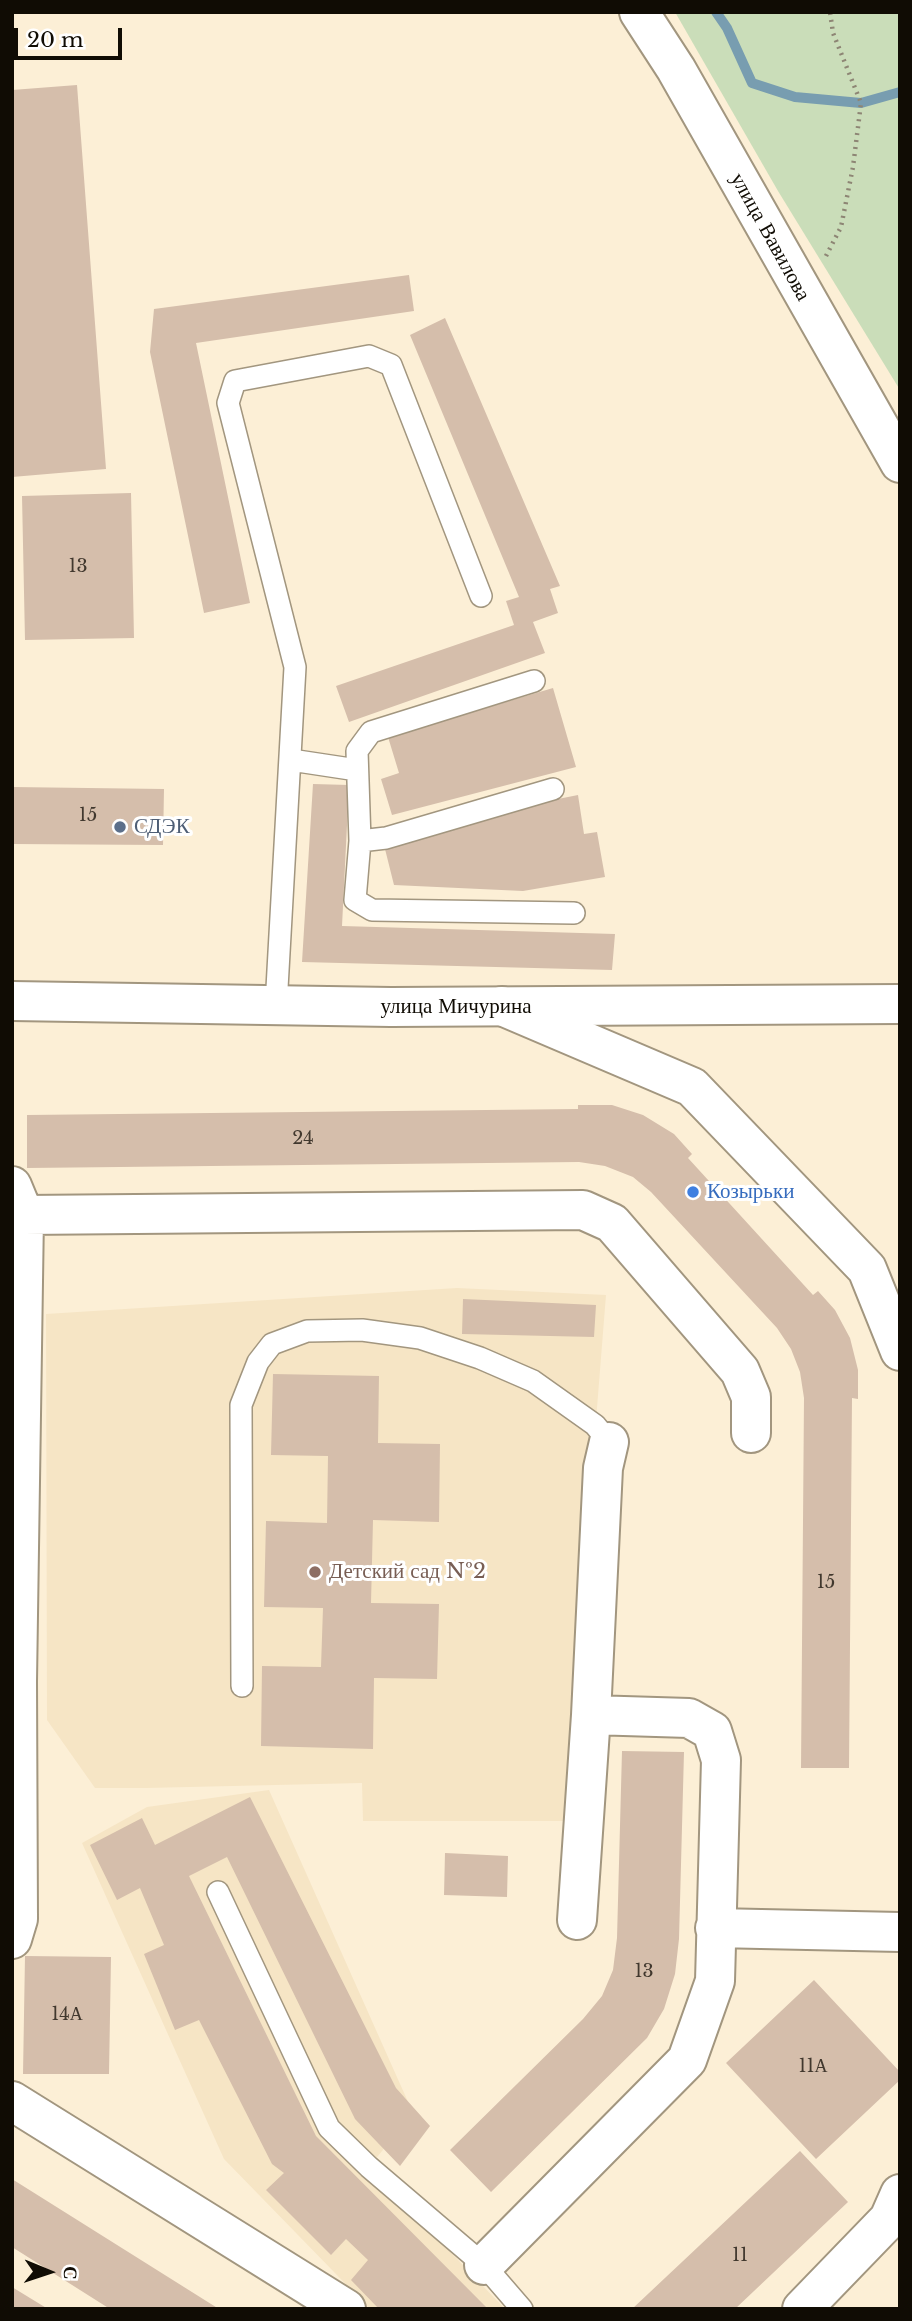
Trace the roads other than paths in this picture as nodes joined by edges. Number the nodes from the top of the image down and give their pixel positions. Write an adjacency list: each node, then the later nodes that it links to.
1 (639, 12): 2 (street, улица Вавилова)
2 (900, 463)
3 (481, 596): 5 (lane)
4 (534, 681): 6 (lane)
5 (291, 760): 6 (lane); 12 (lane)
6 (357, 770): 8 (lane)
7 (553, 789): 8 (lane)
8 (360, 841): 9 (lane)
9 (574, 913)
10 (12, 1001): 12 (street, улица Мичурина)
11 (900, 1004): 13 (street, улица Мичурина)
12 (276, 1006): 13 (street, улица Мичурина)
13 (502, 1006): 15 (street)
14 (18, 1200): 16 (street); 18 (street)
15 (900, 1351)
16 (751, 1433)
17 (609, 1442): 19 (lane); 20 (street)
18 (15, 1681): 26 (street)
19 (242, 1686)
20 (592, 1715): 23 (street); 24 (street)
21 (218, 1892): 29 (lane)
22 (900, 1914): 25 (street)
23 (577, 1920)
24 (715, 1928): 25 (street); 29 (street)
25 (900, 1932)
26 (12, 1939)
27 (12, 2101): 30 (street)
28 (896, 2211): 32 (street)
29 (484, 2265): 31 (lane)
30 (346, 2309)
31 (522, 2309)
32 (802, 2309)

